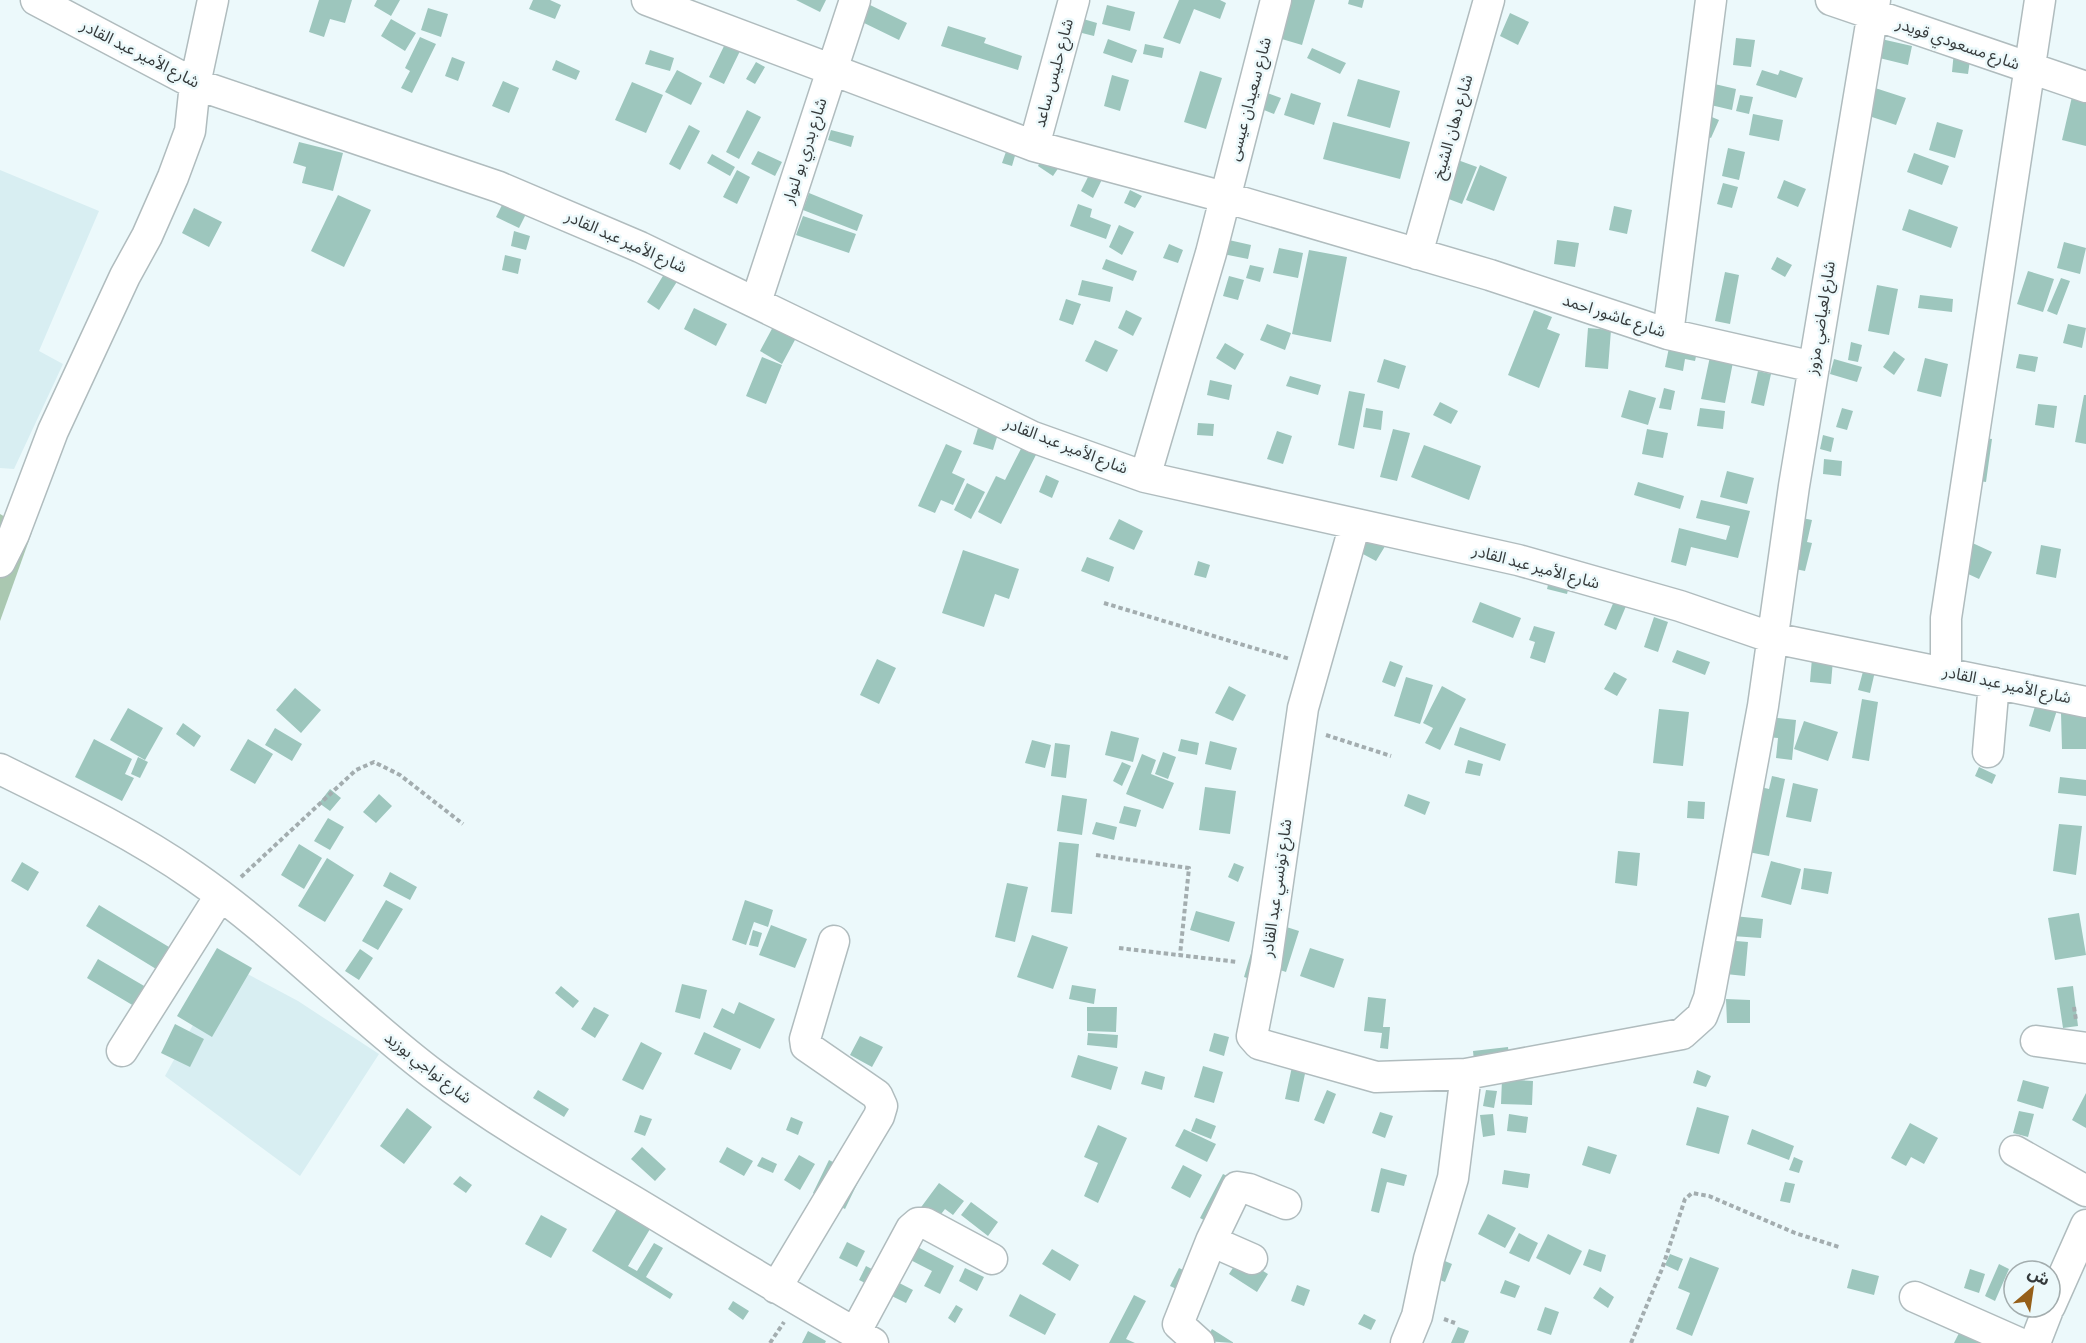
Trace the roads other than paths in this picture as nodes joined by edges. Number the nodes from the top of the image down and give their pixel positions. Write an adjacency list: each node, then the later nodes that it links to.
1 (36, 0): 14 (street, شارع الأمير عبد القادر)
2 (213, 0): 14 (street)
3 (647, 0): 13 (street, شارع عاشور احمد)
4 (855, 0): 13 (street, شارع بدري بو لنوار)
5 (1074, 0): 16 (street, شارع حليس ساعد)
6 (1276, 0): 17 (street, شارع سعيدان عيسى)
7 (1490, 0): 18 (street, شارع دهان الشيخ)
8 (1711, 0): 20 (street)
9 (1830, 0): 11 (street, شارع مسعودي قويدر)
10 (2040, 0): 12 (street)
11 (1873, 7): 12 (street, شارع مسعودي قويدر); 21 (street, شارع لعياضي مزوز)
12 (2028, 67): 15 (street, شارع مسعودي قويدر); 26 (street)
13 (832, 70): 16 (street, شارع عاشور احمد); 19 (street, شارع بدري بو لنوار)
14 (195, 84): 19 (street, شارع الأمير عبد القادر); 24 (street)
15 (2086, 87)
16 (1034, 146): 17 (street, شارع عاشور احمد)
17 (1224, 197): 18 (street, شارع عاشور احمد); 22 (street, شارع سعيدان عيسى)
18 (1417, 254): 20 (street, شارع عاشور احمد)
19 (756, 302): 22 (street, شارع الأمير عبد القادر)
20 (1668, 334): 21 (street, شارع عاشور احمد)
21 (1814, 367): 25 (street, شارع لعياضي مزوز)
22 (1145, 477): 23 (street, شارع الأمير عبد القادر)
23 (1355, 524): 25 (street, شارع الأمير عبد القادر); 36 (street, شارع تونسي عبد القادر)
24 (0, 562)
25 (1773, 638): 26 (street, شارع الأمير عبد القادر); 36 (street, شارع لعياضي مزوز)
26 (1946, 673): 27 (street, شارع الأمير عبد القادر)
27 (1994, 682): 28 (street, شارع الأمير عبد القادر); 29 (street)
28 (2086, 702)
29 (1988, 752)
30 (0, 769): 31 (street, شارع نواجي بوزيد)
31 (220, 896): 35 (street); 45 (street, شارع نواجي بوزيد)
32 (834, 941): 45 (street)
33 (2036, 1041): 34 (street)
34 (2086, 1048)
35 (122, 1051)
36 (1466, 1074): 50 (street)
37 (2015, 1150): 38 (street)
38 (2086, 1191)
39 (1286, 1204): 41 (street)
40 (2086, 1225): 44 (street)
41 (1211, 1241): 43 (street); 49 (street)
42 (992, 1259): 48 (street)
43 (1252, 1259)
44 (2062, 1279)
45 (776, 1288): 48 (street, شارع نواجي بوزيد)
46 (1915, 1297): 51 (street)
47 (2045, 1319): 52 (street)
48 (864, 1338)
49 (1199, 1343)
50 (1406, 1343)
51 (2019, 1343)
52 (2035, 1343)

